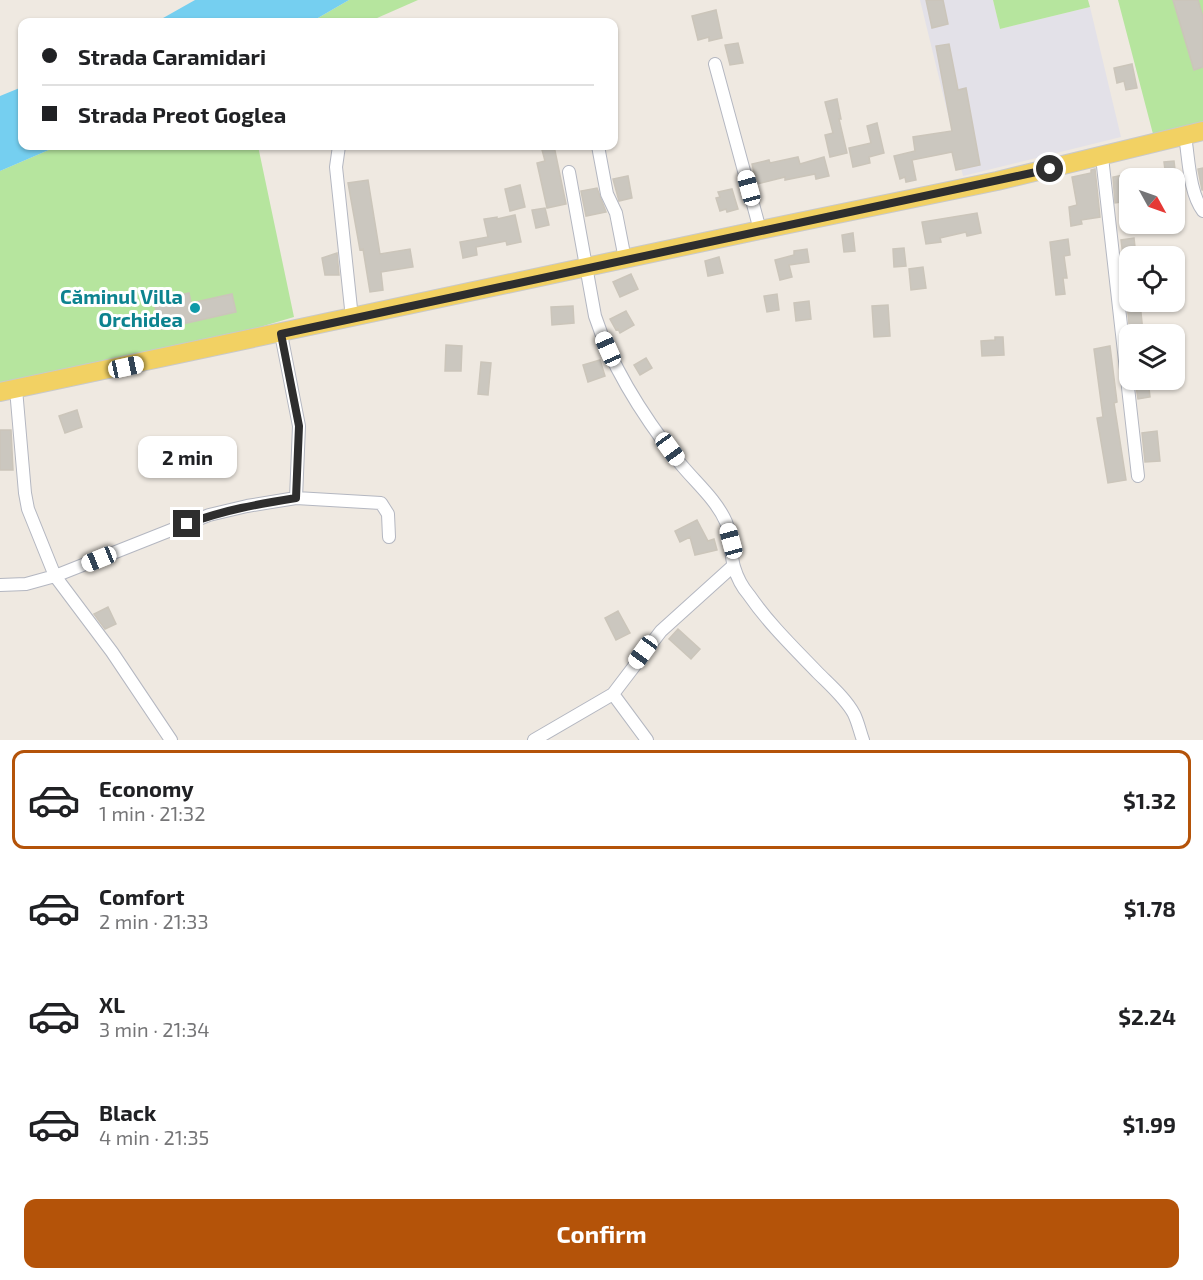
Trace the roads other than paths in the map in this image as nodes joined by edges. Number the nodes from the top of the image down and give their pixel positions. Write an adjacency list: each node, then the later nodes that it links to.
1 (714, 64): 9 (street)
2 (1203, 131): 3 (main road)
3 (1185, 136): 6 (main road); 8 (street)
4 (338, 150): 12 (street)
5 (599, 150): 10 (street)
6 (1102, 157): 9 (main road); 15 (street)
7 (569, 172): 11 (street)
8 (1203, 212)
9 (760, 230): 10 (main road)
10 (625, 259): 11 (main road)
11 (586, 267): 12 (main road); 18 (street)
12 (352, 318): 13 (main road)
13 (281, 334): 14 (main road); 16 (street)
14 (8, 391): 19 (street)
15 (1138, 476)
16 (296, 498): 17 (street); 19 (street)
17 (389, 537)
18 (734, 566): 21 (street); 25 (street)
19 (56, 576): 20 (street); 22 (street)
20 (0, 585)
21 (613, 694): 23 (street); 24 (street)
22 (171, 740)
23 (534, 740)
24 (647, 740)
25 (864, 740)

